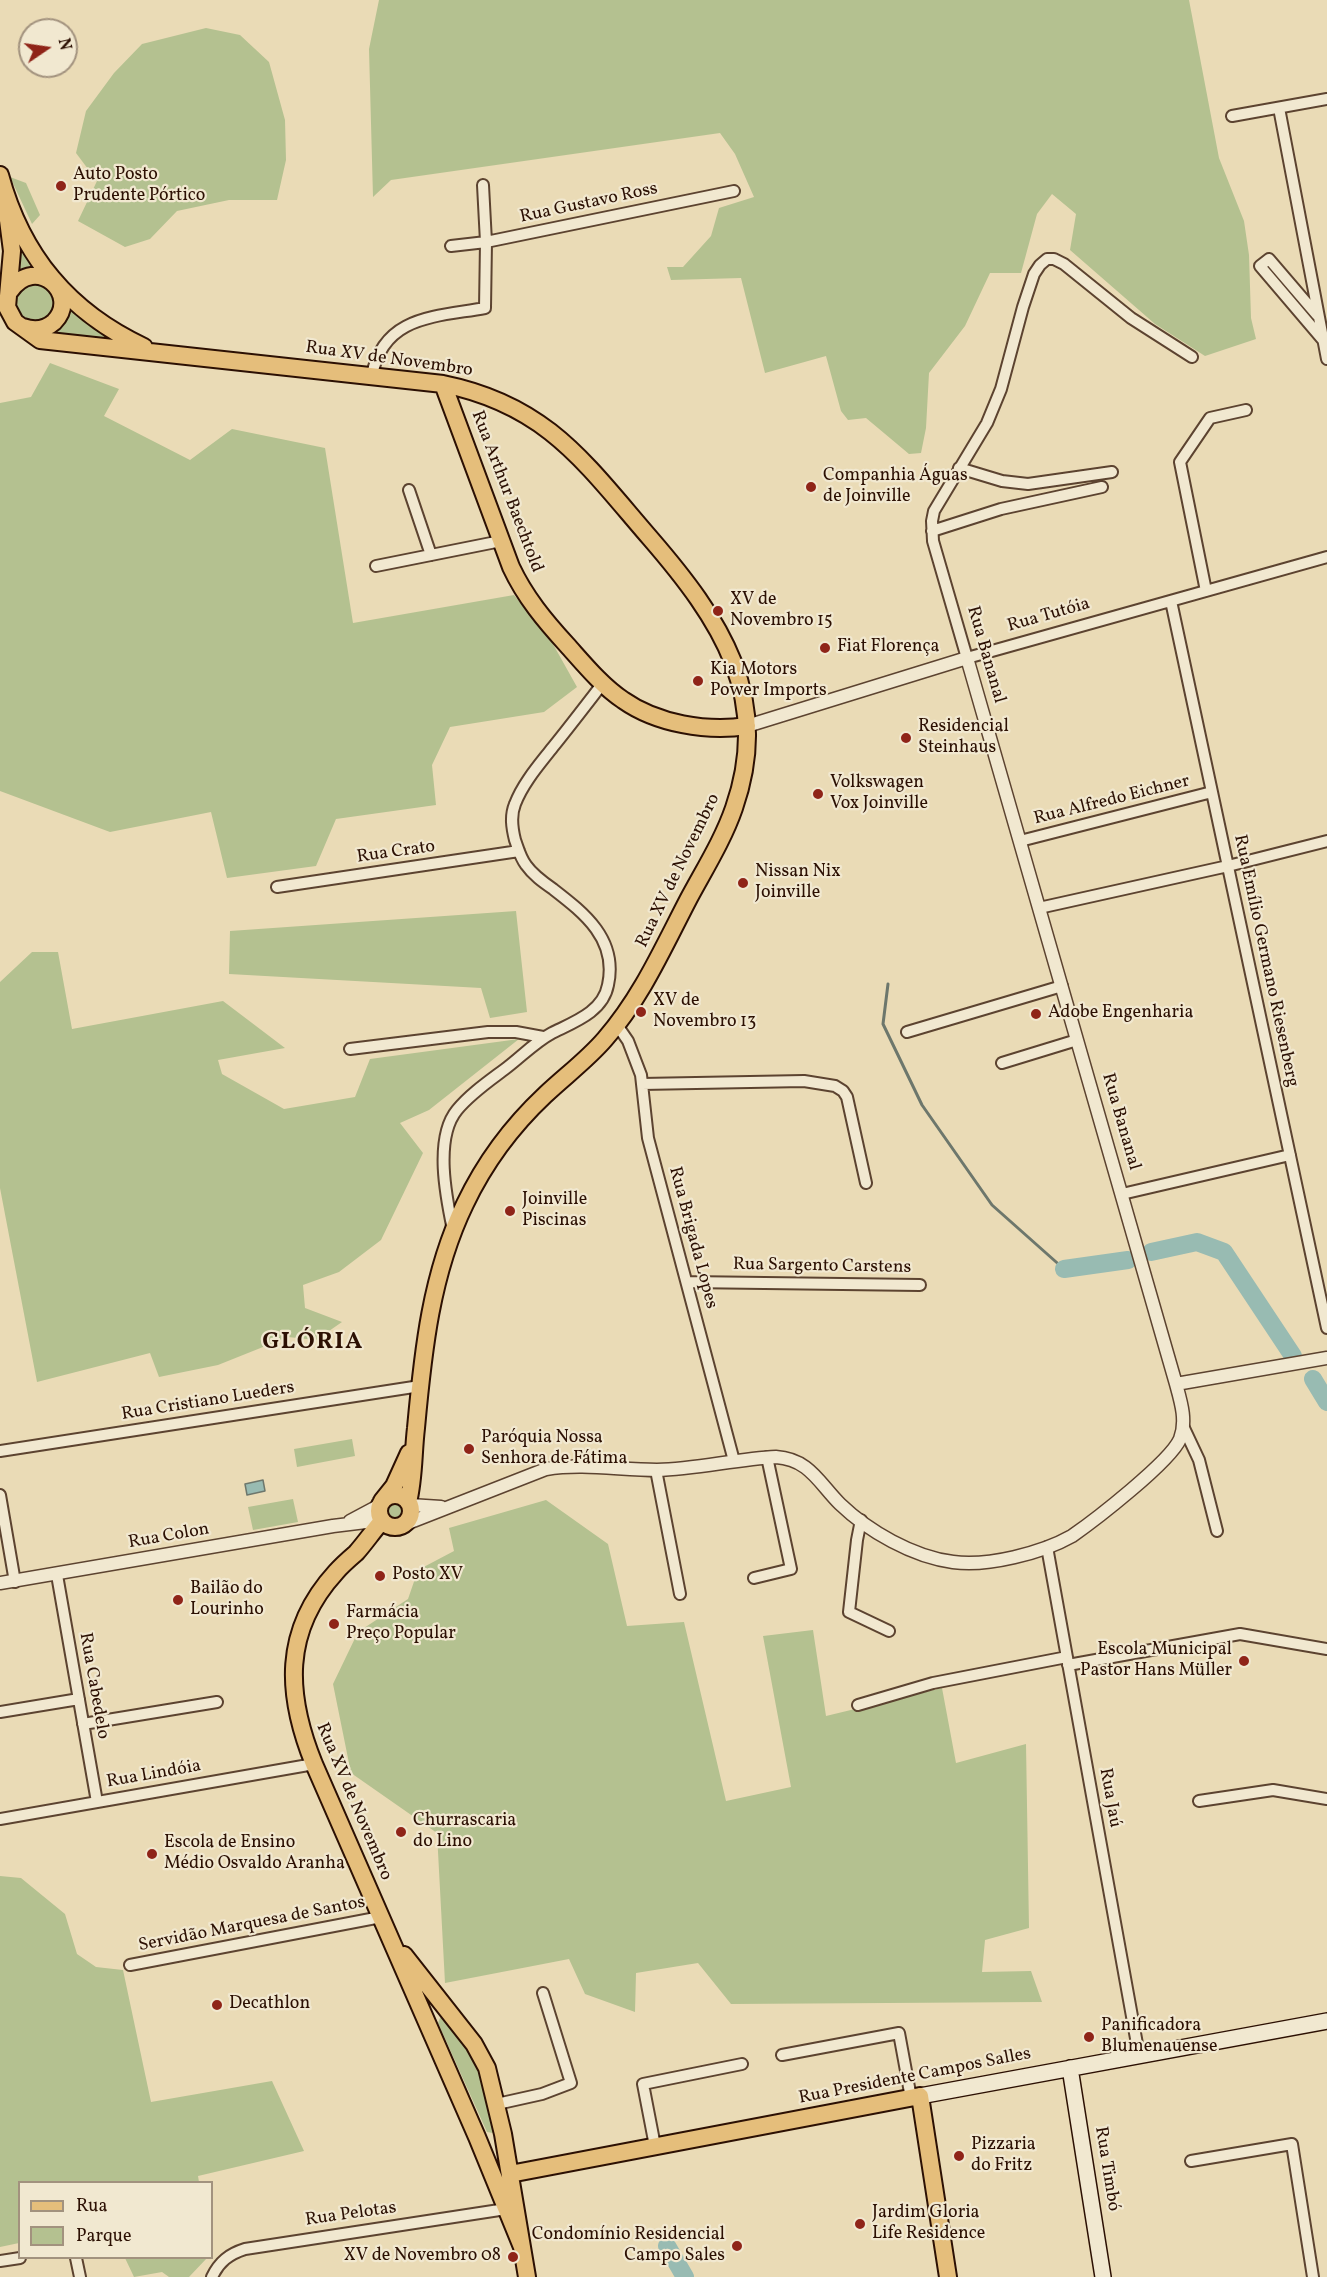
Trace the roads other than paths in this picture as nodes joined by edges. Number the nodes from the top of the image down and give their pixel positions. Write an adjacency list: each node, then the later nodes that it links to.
1 (1327, 99): 2 (street)
2 (1279, 108): 3 (street); 12 (street)
3 (1232, 116)
4 (0, 175): 10 (main road, Rua XV de Novembro)
5 (483, 185): 8 (street)
6 (734, 191): 8 (street, Rua Gustavo Ross)
7 (0, 196): 11 (main road, Rua XV de Novembro)
8 (486, 242): 9 (street, Rua Gustavo Ross); 19 (street)
9 (451, 246)
10 (55, 284): 11 (main road); 14 (main road); 16 (main road, Rua XV de Novembro)
11 (10, 291): 14 (main road, Rua XV de Novembro)
12 (1319, 317): 13 (street); 15 (street); 15 (street)
13 (1327, 326)
14 (22, 327): 16 (main road, Rua XV de Novembro)
15 (1325, 342): 18 (street)
16 (155, 352): 19 (main road, Rua XV de Novembro)
17 (1192, 357): 22 (street, Rua Bananal)
18 (1327, 359)
19 (372, 375): 20 (main road, Rua XV de Novembro)
20 (443, 384): 27 (main road, Rua Arthur Baechtold); 35 (main road, Rua XV de Novembro)
21 (1246, 410): 31 (street)
22 (958, 468): 23 (street); 26 (street, Rua Bananal)
23 (1112, 472)
24 (1102, 487): 26 (street)
25 (409, 490): 28 (street)
26 (932, 531): 33 (street, Rua Bananal)
27 (501, 541): 28 (street); 34 (main road, Rua Arthur Baechtold)
28 (431, 555): 30 (street)
29 (1327, 557): 31 (street, Rua Tutóia)
30 (376, 566)
31 (1206, 591): 32 (street, Rua Tutóia)
32 (1171, 601): 33 (street, Rua Tutóia); 36 (street, Rua Emílio Germano Riesenberg)
33 (967, 658): 35 (street, Rua Tutóia); 37 (street, Rua Bananal)
34 (603, 683): 35 (main road, Rua Arthur Baechtold); 39 (street)
35 (747, 726): 44 (main road, Rua XV de Novembro)
36 (1212, 792): 37 (street, Rua Alfredo Eichner); 40 (street, Rua Emílio Germano Riesenberg)
37 (1020, 841): 42 (street, Rua Bananal)
38 (1327, 841): 40 (street)
39 (519, 851): 41 (street, Rua Crato); 46 (street)
40 (1228, 866): 42 (street); 51 (street, Rua Emílio Germano Riesenberg)
41 (278, 887)
42 (1039, 908): 43 (street, Rua Bananal)
43 (1062, 986): 45 (street); 47 (street, Rua Bananal)
44 (616, 1025): 50 (street, Rua Brigada Lopes); 54 (main road, Rua XV de Novembro)
45 (907, 1032)
46 (543, 1037): 48 (street); 54 (street)
47 (1077, 1041): 49 (street); 53 (street, Rua Bananal)
48 (350, 1049)
49 (1002, 1063)
50 (642, 1084): 52 (street); 55 (street, Rua Brigada Lopes)
51 (1290, 1155): 53 (street); 57 (street, Rua Emílio Germano Riesenberg)
52 (866, 1183)
53 (1122, 1194): 59 (street, Rua Bananal)
54 (453, 1230): 60 (main road, Rua XV de Novembro)
55 (687, 1282): 56 (street, Rua Sargento Carstens); 65 (street, Rua Brigada Lopes)
56 (920, 1285)
57 (1327, 1328)
58 (1327, 1358): 59 (street)
59 (1176, 1384): 61 (street, Rua Bananal)
60 (420, 1386): 62 (main road, Rua XV de Novembro); 63 (street, Rua Cristiano Lueders)
61 (1183, 1426): 73 (street); 74 (street)
62 (415, 1441): 68 (main road, Rua XV de Novembro); 70 (main road, Rua XV de Novembro)
63 (0, 1451)
64 (767, 1457): 65 (street); 71 (street); 77 (street)
65 (734, 1461): 66 (street)
66 (656, 1470): 69 (street); 80 (street)
67 (0, 1495): 78 (street)
68 (409, 1504): 69 (street); 70 (main road); 72 (main road)
69 (448, 1508): 72 (street)
70 (382, 1511): 72 (main road); 75 (main road, Rua XV de Novembro); 76 (street, Rua Colon)
71 (861, 1521): 74 (street); 81 (street)
72 (401, 1526): 75 (main road, Rua XV de Novembro)
73 (1217, 1531)
74 (1047, 1547): 83 (street, Rua Jaú)
75 (356, 1553): 89 (main road, Rua XV de Novembro)
76 (57, 1575): 78 (street, Rua Colon); 84 (street, Rua Cabedelo)
77 (754, 1578)
78 (15, 1582): 79 (street, Rua Colon)
79 (0, 1583)
80 (680, 1594)
81 (889, 1631)
82 (1327, 1649): 83 (street)
83 (1068, 1661): 86 (street); 102 (street, Rua Jaú)
84 (79, 1699): 87 (street); 88 (street, Rua Cabedelo)
85 (217, 1702): 88 (street)
86 (858, 1705)
87 (0, 1712)
88 (83, 1724): 92 (street, Rua Cabedelo)
89 (314, 1764): 92 (street, Rua Lindóia); 94 (main road, Rua XV de Novembro)
90 (1327, 1799): 91 (street)
91 (1199, 1801)
92 (97, 1802): 93 (street, Rua Lindóia)
93 (0, 1818)
94 (381, 1917): 95 (main road, Rua XV de Novembro); 96 (street, Servidão Marquesa de Santos)
95 (390, 1937): 98 (main road, Rua XV de Novembro); 99 (main road, Rua XV de Novembro)
96 (130, 1965)
97 (543, 1993): 106 (street)
98 (425, 2018): 99 (main road); 108 (main road, Rua XV de Novembro)
99 (455, 2020): 106 (main road, Rua XV de Novembro)
100 (1327, 2021): 102 (main road, Rua Presidente Campos Salles)
101 (782, 2055): 105 (street)
102 (1139, 2055): 104 (main road, Rua Presidente Campos Salles)
103 (742, 2064): 109 (street)
104 (1070, 2068): 105 (main road, Rua Presidente Campos Salles); 121 (main road, Rua Timbó)
105 (916, 2097): 109 (main road, Rua Presidente Campos Salles); 120 (main road)
106 (497, 2104): 107 (main road, Rua XV de Novembro)
107 (503, 2134): 108 (main road); 111 (main road, Rua XV de Novembro)
108 (477, 2137): 112 (main road, Rua XV de Novembro)
109 (655, 2146): 111 (main road, Rua Presidente Campos Salles)
110 (1191, 2162): 122 (street)
111 (510, 2174): 113 (main road, Rua XV de Novembro)
112 (506, 2209): 113 (main road, Rua XV de Novembro); 118 (street, Rua Pelotas)
113 (522, 2247): 119 (main road, Rua XV de Novembro)
114 (18, 2258): 116 (street)
115 (76, 2259): 117 (street)
116 (0, 2261)
117 (80, 2277)
118 (212, 2277)
119 (527, 2277)
120 (948, 2277)
121 (1103, 2277)
122 (1313, 2277)

